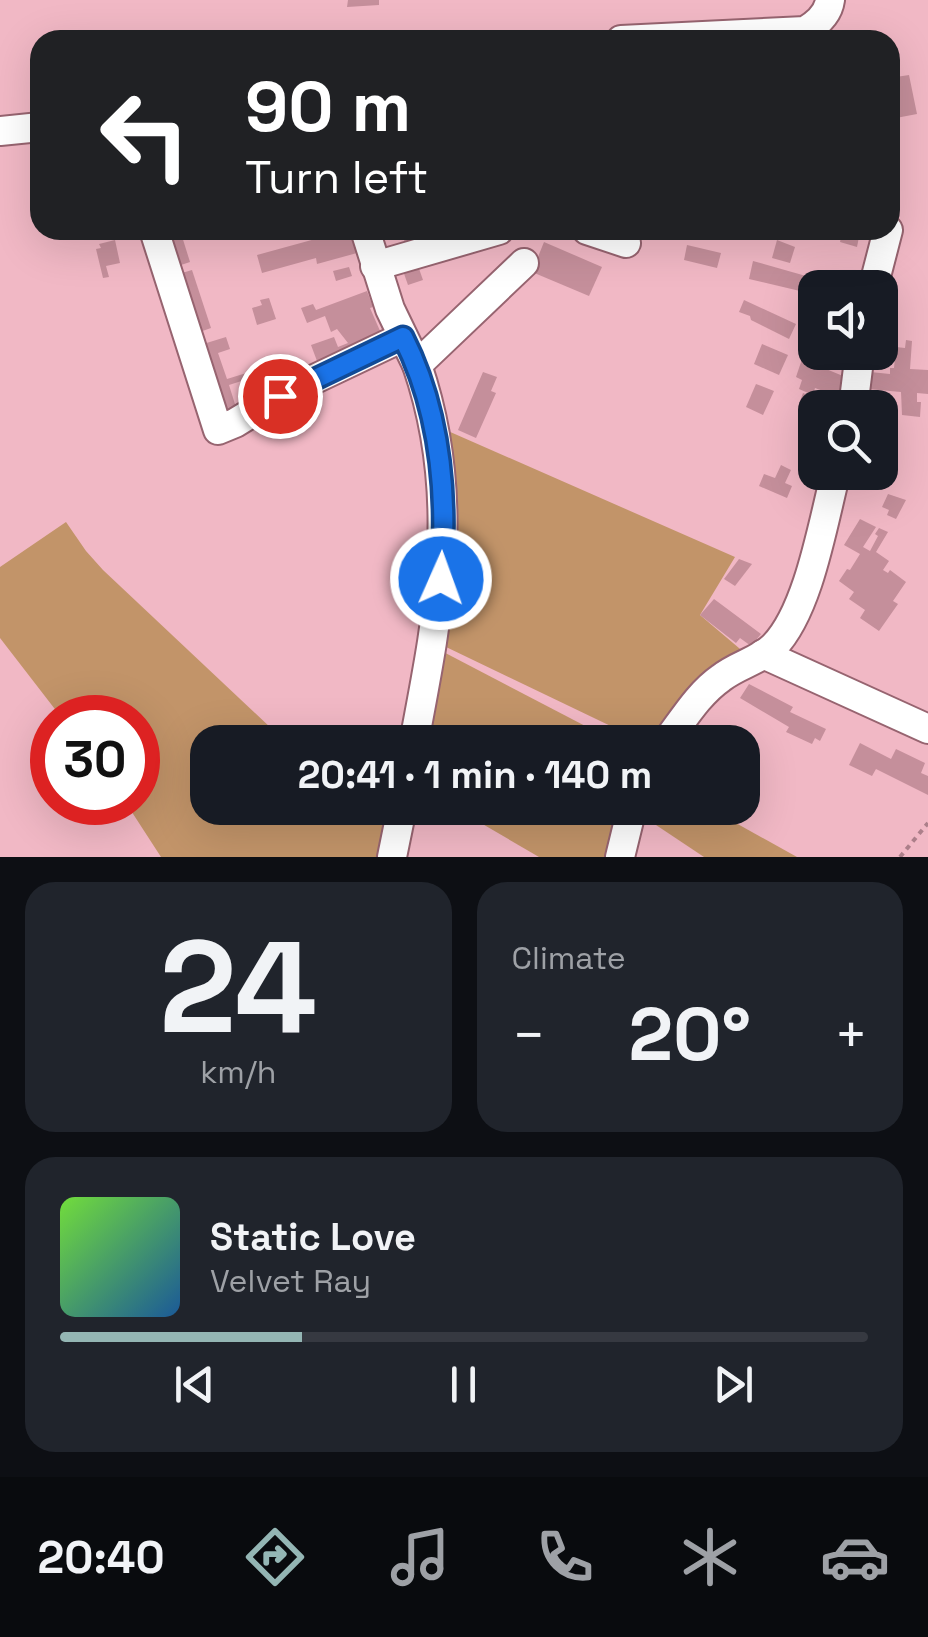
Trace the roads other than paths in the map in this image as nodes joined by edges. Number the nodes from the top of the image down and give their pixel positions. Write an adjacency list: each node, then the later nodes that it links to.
1 (830, 0): 2 (street)
2 (807, 30)
3 (30, 128): 4 (street)
4 (0, 131)
5 (157, 240): 14 (street)
6 (367, 240): 12 (street)
7 (465, 240): 12 (street)
8 (620, 240): 10 (street)
9 (885, 240): 13 (street)
10 (626, 242)
11 (524, 263): 15 (street)
12 (375, 266): 14 (street)
13 (878, 270)
14 (403, 337): 15 (street)
15 (418, 365): 18 (street)
16 (831, 490): 17 (street)
17 (764, 654): 19 (street); 20 (street)
18 (417, 725)
19 (679, 725)
20 (928, 729)
21 (399, 825): 23 (street)
22 (628, 825): 24 (street)
23 (392, 857)
24 (620, 857)

